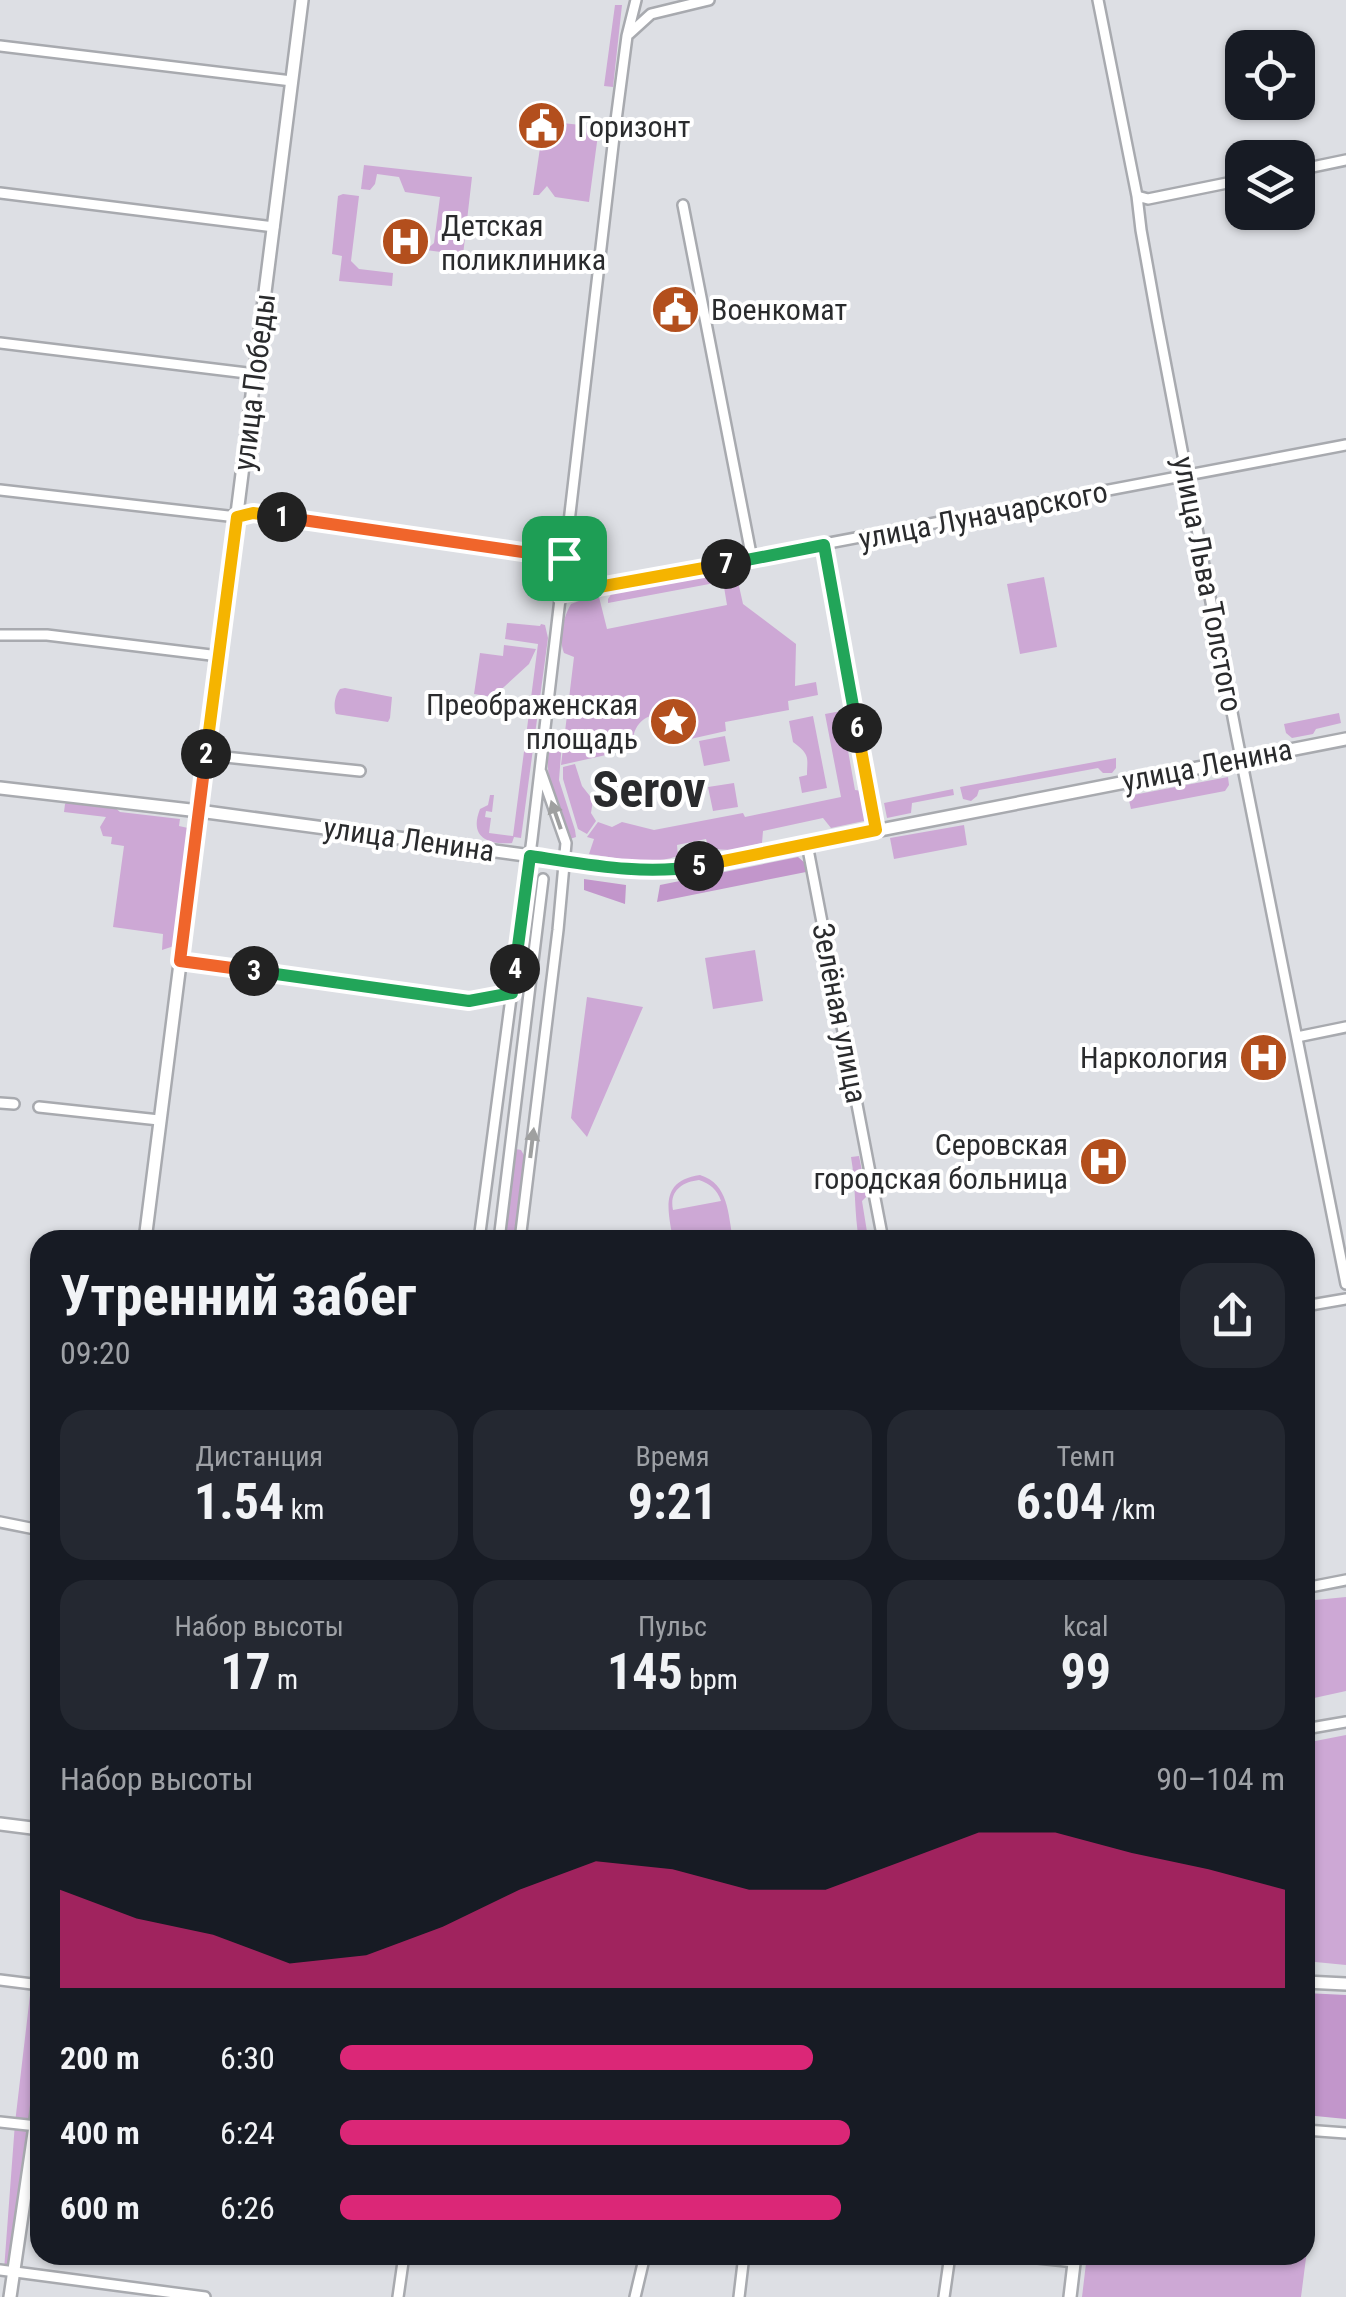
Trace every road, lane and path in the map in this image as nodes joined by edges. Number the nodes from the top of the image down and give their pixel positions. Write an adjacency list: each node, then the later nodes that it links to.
1 (302, 0): 7 (main road, улица Победы)
2 (636, 0): 5 (street)
3 (709, 0): 5 (street)
4 (1098, 0): 12 (street, улица Льва Толстого)
5 (627, 36): 22 (street)
6 (0, 46): 7 (street)
7 (292, 82): 14 (main road, улица Победы)
8 (1346, 160): 9 (street)
9 (1315, 166)
10 (1225, 183): 12 (street)
11 (0, 193): 14 (street)
12 (1138, 196): 18 (street, улица Льва Толстого)
13 (683, 204): 23 (street)
14 (274, 227): 16 (main road, улица Победы)
15 (0, 344): 16 (street)
16 (255, 374): 20 (main road, улица Победы)
17 (1346, 445): 18 (street, улица Луначарского)
18 (1188, 476): 21 (street, улица Луначарского); 29 (street, улица Льва Толстого)
19 (0, 490): 20 (street)
20 (237, 517): 22 (street); 26 (main road, улица Победы)
21 (824, 545): 23 (street, улица Луначарского); 34 (street)
22 (564, 558): 24 (street)
23 (752, 559): 24 (street, улица Луначарского)
24 (560, 594): 30 (street)
25 (0, 635): 26 (street)
26 (219, 656): 28 (main road, улица Победы)
27 (1346, 738): 29 (main road, улица Ленина)
28 (206, 755): 31 (street); 33 (main road, улица Победы)
29 (1240, 759): 34 (main road, улица Ленина); 42 (street, улица Льва Толстого)
30 (540, 769): 36 (street); 37 (street, one-way to 30)
31 (360, 771)
32 (0, 788): 33 (main road, улица Ленина)
33 (199, 812): 36 (main road, улица Ленина); 39 (main road, улица Победы)
34 (876, 830): 35 (main road, улица Ленина)
35 (808, 844): 37 (main road, улица Ленина); 51 (street, Зелёная улица)
36 (530, 856): 37 (main road, улица Ленина); 40 (street)
37 (564, 861): 50 (street, one-way to 37)
38 (543, 880): 49 (street)
39 (180, 961): 40 (street); 46 (main road, улица Победы)
40 (512, 993): 48 (street)
41 (1346, 1027): 42 (street)
42 (1297, 1037): 52 (street, улица Льва Толстого)
43 (0, 1102): 44 (street)
44 (14, 1104)
45 (38, 1107): 46 (street)
46 (160, 1120): 47 (main road, улица Победы)
47 (147, 1230)
48 (479, 1230)
49 (499, 1230)
50 (521, 1230)
51 (881, 1230)
52 (1346, 1284)
53 (1346, 1299): 54 (street)
54 (1315, 1304)
55 (0, 1522): 56 (street)
56 (30, 1528)
57 (1346, 1580): 58 (street)
58 (1315, 1586)
59 (1346, 1722): 60 (street)
60 (1315, 1728)
61 (0, 1824): 62 (main road)
62 (30, 1828)
63 (0, 1980): 65 (street)
64 (1315, 1982): 66 (main road)
65 (30, 1984)
66 (1346, 1984)
67 (0, 2122): 68 (street)
68 (30, 2125)
69 (1315, 2131): 70 (street)
70 (1346, 2134)
71 (30, 2179): 78 (main road)
72 (403, 2265): 81 (street)
73 (643, 2265): 82 (street)
74 (743, 2265): 83 (street)
75 (949, 2265): 84 (street)
76 (1074, 2265): 85 (main road)
77 (0, 2270): 78 (street)
78 (16, 2272): 79 (main road); 80 (street)
79 (10, 2297)
80 (205, 2297)
81 (398, 2297)
82 (635, 2297)
83 (739, 2297)
84 (944, 2297)
85 (1070, 2297)

